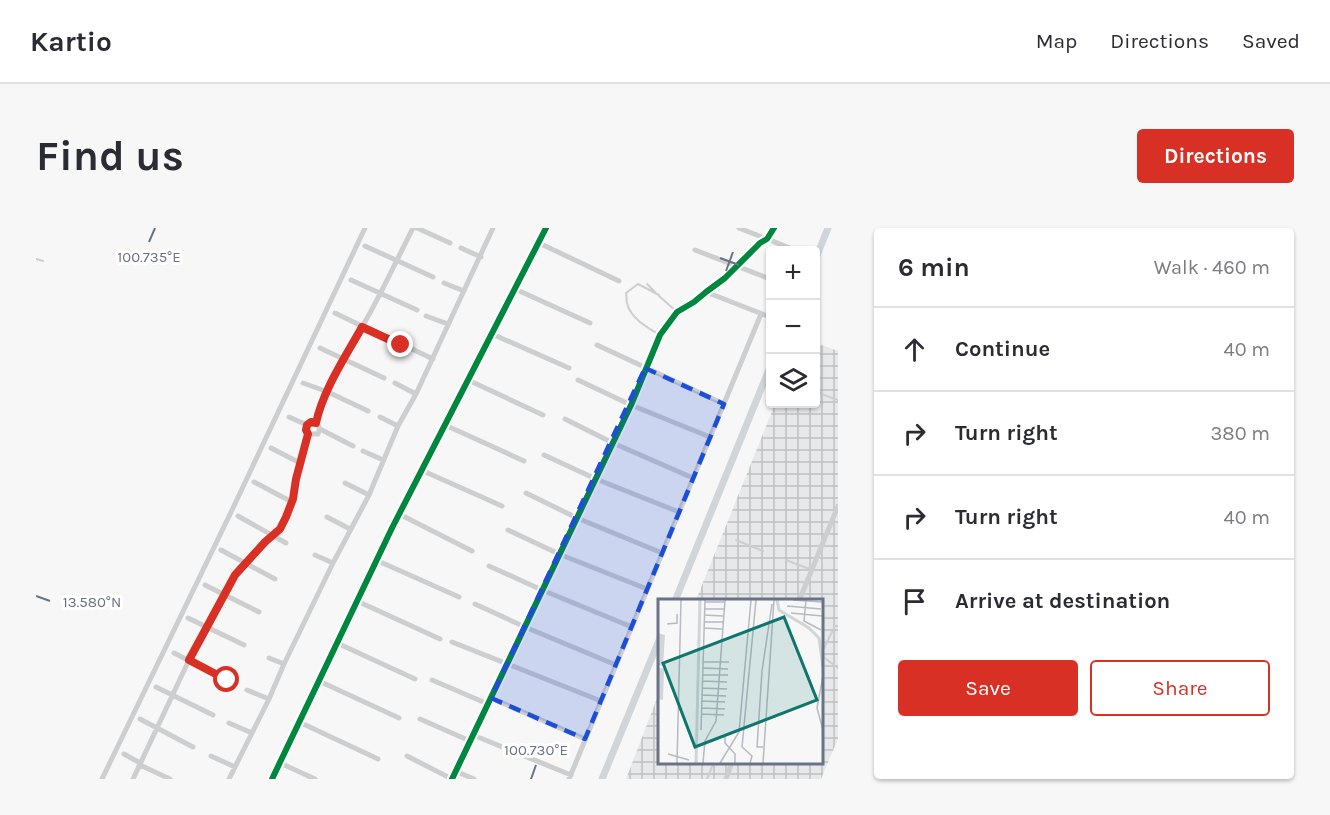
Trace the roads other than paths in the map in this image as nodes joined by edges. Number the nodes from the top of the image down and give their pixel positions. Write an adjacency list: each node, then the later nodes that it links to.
1 (365, 228): 173 (street)
2 (413, 228): 17 (street)
3 (417, 228): 9 (street)
4 (493, 228): 15 (street)
5 (546, 228): 10 (street)
6 (739, 228): 8 (street)
7 (774, 228): 8 (street)
8 (767, 239): 12 (street); 19 (street)
9 (450, 243)
10 (539, 243): 23 (street); 26 (street)
11 (365, 246): 17 (street)
12 (785, 246)
13 (461, 248): 15 (street)
14 (695, 250): 19 (street)
15 (481, 257): 27 (street)
16 (36, 260): 18 (lane)
17 (397, 260): 20 (street); 29 (street)
18 (43, 261)
19 (737, 266): 21 (street); 28 (street)
20 (433, 277)
21 (766, 277)
22 (351, 280): 29 (street)
23 (619, 281)
24 (444, 283): 27 (street)
25 (647, 284): 30 (lane)
26 (515, 289): 37 (street); 40 (street)
27 (464, 291): 38 (street)
28 (706, 292): 32 (street); 34 (street)
29 (381, 293): 31 (street); 39 (street)
30 (659, 295): 32 (lane); 41 (lane)
31 (417, 310)
32 (677, 312): 41 (street)
33 (335, 313): 39 (street)
34 (761, 314): 36 (street); 59 (street)
35 (426, 316): 38 (street)
36 (766, 316)
37 (590, 323)
38 (448, 324): 47 (street)
39 (362, 327): 42 (street); 46 (street)
40 (492, 334): 48 (street); 51 (street)
41 (660, 335): 49 (street)
42 (401, 345)
43 (597, 345): 49 (street)
44 (320, 348): 46 (street)
45 (412, 349): 47 (street)
46 (344, 359): 50 (street); 55 (street)
47 (433, 359): 57 (street)
48 (569, 368)
49 (645, 368): 59 (street); 60 (street)
50 (384, 378)
51 (468, 380): 62 (street); 68 (street)
52 (578, 380): 60 (street)
53 (303, 383): 55 (street)
54 (395, 383): 57 (street)
55 (328, 392): 61 (street); 66 (street)
56 (820, 393): 58 (lane)
57 (416, 394): 69 (street)
58 (838, 400)
59 (724, 404): 72 (street)
60 (631, 405): 72 (street); 73 (street)
61 (368, 411)
62 (543, 416)
63 (289, 417): 67 (street)
64 (380, 417): 69 (street)
65 (566, 419): 73 (street)
66 (316, 423): 67 (street); 70 (street)
67 (307, 425): 71 (street)
68 (445, 425): 79 (street); 81 (street)
69 (398, 426): 78 (street)
70 (320, 429): 71 (street); 74 (street)
71 (308, 434): 80 (street)
72 (710, 438): 83 (street)
73 (613, 443): 82 (street); 83 (street)
74 (353, 446)
75 (271, 448): 80 (street)
76 (363, 451): 78 (street)
77 (544, 455): 82 (street)
78 (383, 460): 87 (street)
79 (524, 461)
80 (300, 463): 88 (street)
81 (421, 470): 89 (street); 92 (street)
82 (596, 478): 91 (street); 95 (street)
83 (693, 478): 91 (street)
84 (254, 482): 88 (street)
85 (345, 483): 87 (street)
86 (526, 493): 95 (street)
87 (369, 495): 96 (street)
88 (292, 502): 98 (street)
89 (502, 506)
90 (838, 506): 112 (street)
91 (679, 512): 104 (street)
92 (399, 514): 102 (street); 107 (street)
93 (238, 516): 98 (street)
94 (327, 517): 96 (street)
95 (577, 518): 104 (street); 105 (street)
96 (350, 529): 109 (street)
97 (507, 530): 105 (street)
98 (273, 537): 100 (street); 110 (street)
99 (736, 540): 103 (lane)
100 (286, 543)
101 (221, 550): 110 (street)
102 (472, 550)
103 (763, 551)
104 (662, 553): 115 (street)
105 (559, 554): 115 (street); 116 (street)
106 (315, 555): 109 (street)
107 (376, 560): 118 (street); 120 (street)
108 (786, 560): 112 (lane)
109 (333, 563): 138 (street)
110 (245, 564): 113 (street); 117 (street)
111 (489, 566): 116 (street)
112 (812, 570): 119 (street)
113 (275, 579)
114 (205, 585): 117 (street)
115 (647, 589): 127 (street)
116 (542, 591): 126 (street); 127 (street)
117 (224, 594): 122 (street); 125 (street)
118 (459, 597)
119 (799, 599)
120 (357, 601): 128 (street); 130 (street)
121 (475, 604): 126 (street)
122 (259, 612)
123 (188, 618): 125 (street)
124 (838, 626): 132 (lane)
125 (207, 627): 131 (street); 136 (street)
126 (525, 627): 137 (street); 139 (street)
127 (632, 627): 139 (street)
128 (440, 639)
129 (452, 642): 137 (street)
130 (337, 643): 141 (street); 144 (street)
131 (244, 645)
132 (823, 652)
133 (174, 653): 136 (street)
134 (823, 655): 140 (lane)
135 (270, 658): 138 (street)
136 (189, 660): 142 (street); 147 (street)
137 (507, 663): 149 (street); 150 (street)
138 (284, 664): 148 (street)
139 (616, 665): 150 (street)
140 (838, 668)
141 (415, 679)
142 (227, 680)
143 (432, 680): 149 (street)
144 (319, 681): 152 (street); 155 (street)
145 (156, 687): 147 (street)
146 (247, 690): 148 (street)
147 (172, 696): 151 (street); 157 (street)
148 (269, 699): 158 (street)
149 (489, 701): 159 (street); 160 (street)
150 (601, 701): 160 (street)
151 (213, 715)
152 (399, 718)
153 (420, 718): 159 (street)
154 (140, 719): 157 (street)
155 (299, 722): 165 (street); 166 (street)
156 (229, 723): 158 (street)
157 (157, 729): 161 (street); 167 (street)
158 (252, 733): 170 (street)
159 (471, 738): 171 (street); 172 (street)
160 (585, 739): 172 (street)
161 (193, 747)
162 (124, 754): 167 (street)
163 (211, 756): 170 (street)
164 (407, 756): 179 (street)
165 (378, 759)
166 (280, 763): 177 (street); 178 (street)
167 (140, 764): 174 (street); 175 (street)
168 (713, 764): 181 (lane)
169 (731, 764): 182 (street)
170 (235, 767): 176 (street)
171 (455, 771): 179 (street); 180 (street)
172 (570, 777)
173 (102, 779)
174 (133, 779)
175 (170, 779)
176 (229, 779)
177 (272, 779)
178 (315, 779)
179 (452, 779)
180 (474, 779)
181 (707, 779)
182 (726, 779)

